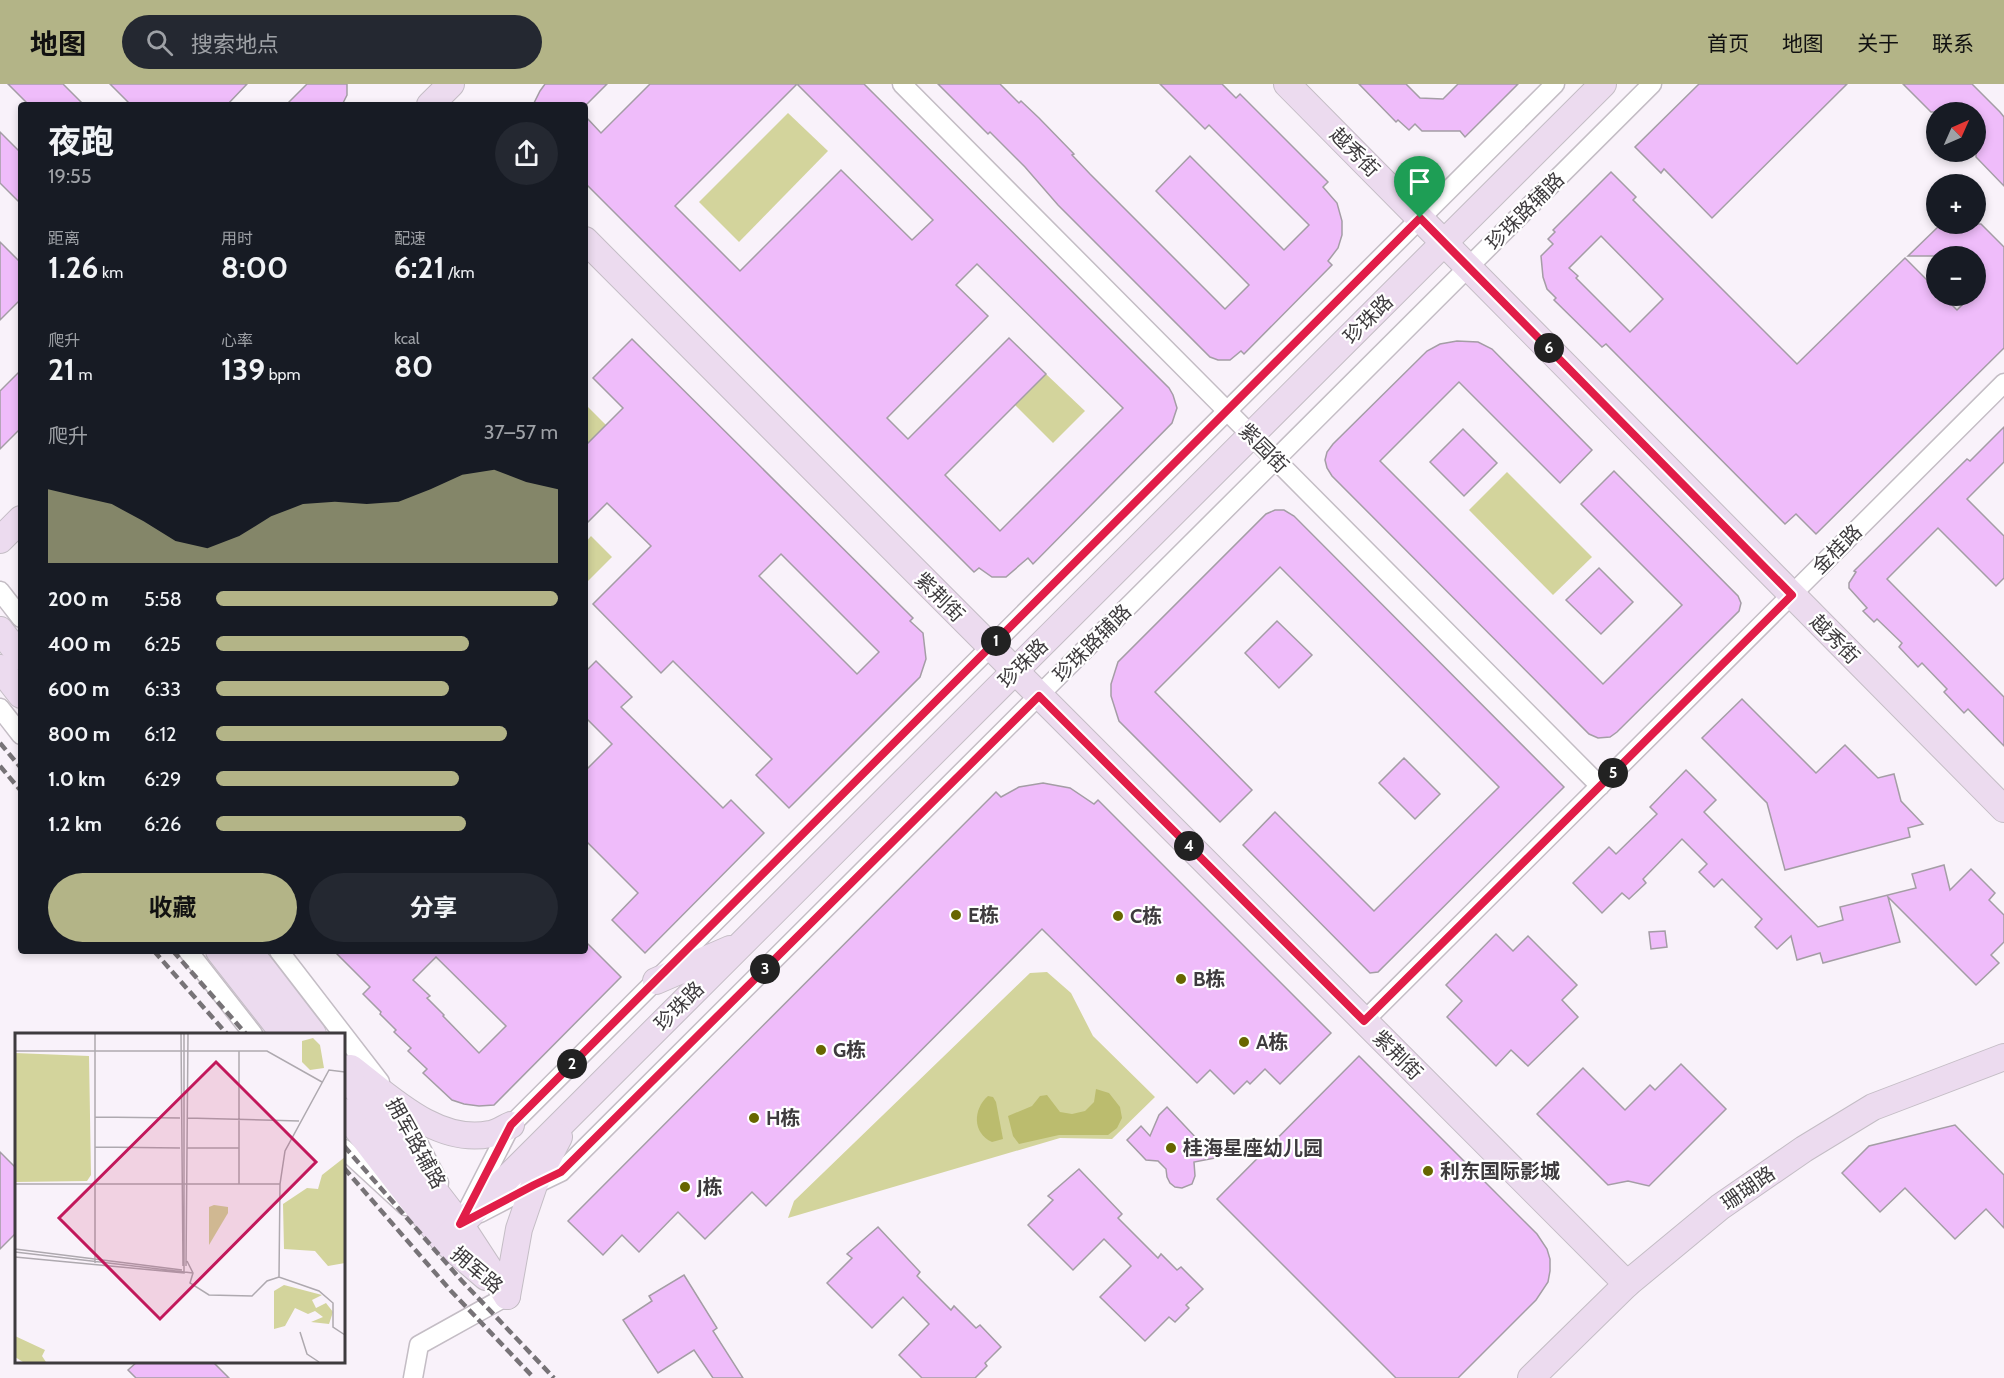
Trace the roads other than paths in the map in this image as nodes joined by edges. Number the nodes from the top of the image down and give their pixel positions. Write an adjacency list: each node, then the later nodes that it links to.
1 (902, 84): 11 (street, 紫园街)
2 (1287, 84): 6 (street, 越秀街)
3 (1555, 84): 6 (street)
4 (1603, 84): 8 (street, 珍珠路)
5 (1652, 84): 9 (street, 珍珠路辅路)
6 (1420, 218): 8 (street, 越秀街); 11 (street)
7 (588, 243): 20 (street, 紫荆街)
8 (1444, 243): 9 (street, 越秀街); 12 (street, 珍珠路)
9 (1468, 267): 13 (street, 珍珠路辅路); 17 (street, 越秀街)
10 (2004, 383): 17 (street, 金桂路)
11 (1227, 411): 12 (street, 紫园街); 20 (street)
12 (1251, 435): 13 (street, 紫园街); 23 (street, 珍珠路)
13 (1276, 460): 25 (street, 珍珠路辅路); 28 (street, 紫园街)
14 (18, 522): 15 (street)
15 (0, 540)
16 (0, 591): 18 (street)
17 (1792, 595): 28 (street, 金桂路); 29 (street, 越秀街)
18 (18, 614)
19 (0, 630): 21 (street)
20 (990, 647): 23 (street, 紫荆街); 35 (street)
21 (18, 653)
22 (0, 668): 24 (street)
23 (1015, 671): 25 (street, 紫荆街); 30 (street, 珍珠路)
24 (18, 692)
25 (1039, 696): 36 (street, 紫荆街); 50 (street, 珍珠路辅路)
26 (0, 708): 27 (street)
27 (18, 731)
28 (1600, 786): 36 (street, 金桂路)
29 (2004, 809)
30 (741, 945): 35 (street); 47 (street, 珍珠路)
31 (190, 954): 37 (street)
32 (221, 954): 38 (street)
33 (251, 954): 39 (street)
34 (281, 954): 40 (street, 拥军路辅路)
35 (656, 981): 48 (street)
36 (1364, 1021): 52 (street, 紫荆街)
37 (251, 1033)
38 (282, 1033)
39 (311, 1033)
40 (342, 1033)
41 (345, 1036): 45 (street, 拥军路辅路)
42 (2004, 1057): 52 (street, 珊瑚路)
43 (345, 1063): 45 (street)
44 (345, 1074): 51 (street, 拥军路)
45 (398, 1105): 48 (street); 51 (street, 拥军路辅路)
46 (345, 1113): 51 (street, 拥军路)
47 (570, 1115): 50 (street); 51 (street, 珍珠路)
48 (511, 1125): 51 (street)
49 (345, 1150): 51 (street, 拥军路辅路)
50 (534, 1185): 51 (street, 珍珠路辅路); 53 (street)
51 (452, 1233): 53 (street, 拥军路)
52 (1626, 1284): 55 (street, 珊瑚路)
53 (507, 1296): 54 (street)
54 (413, 1378)
55 (1531, 1378)

